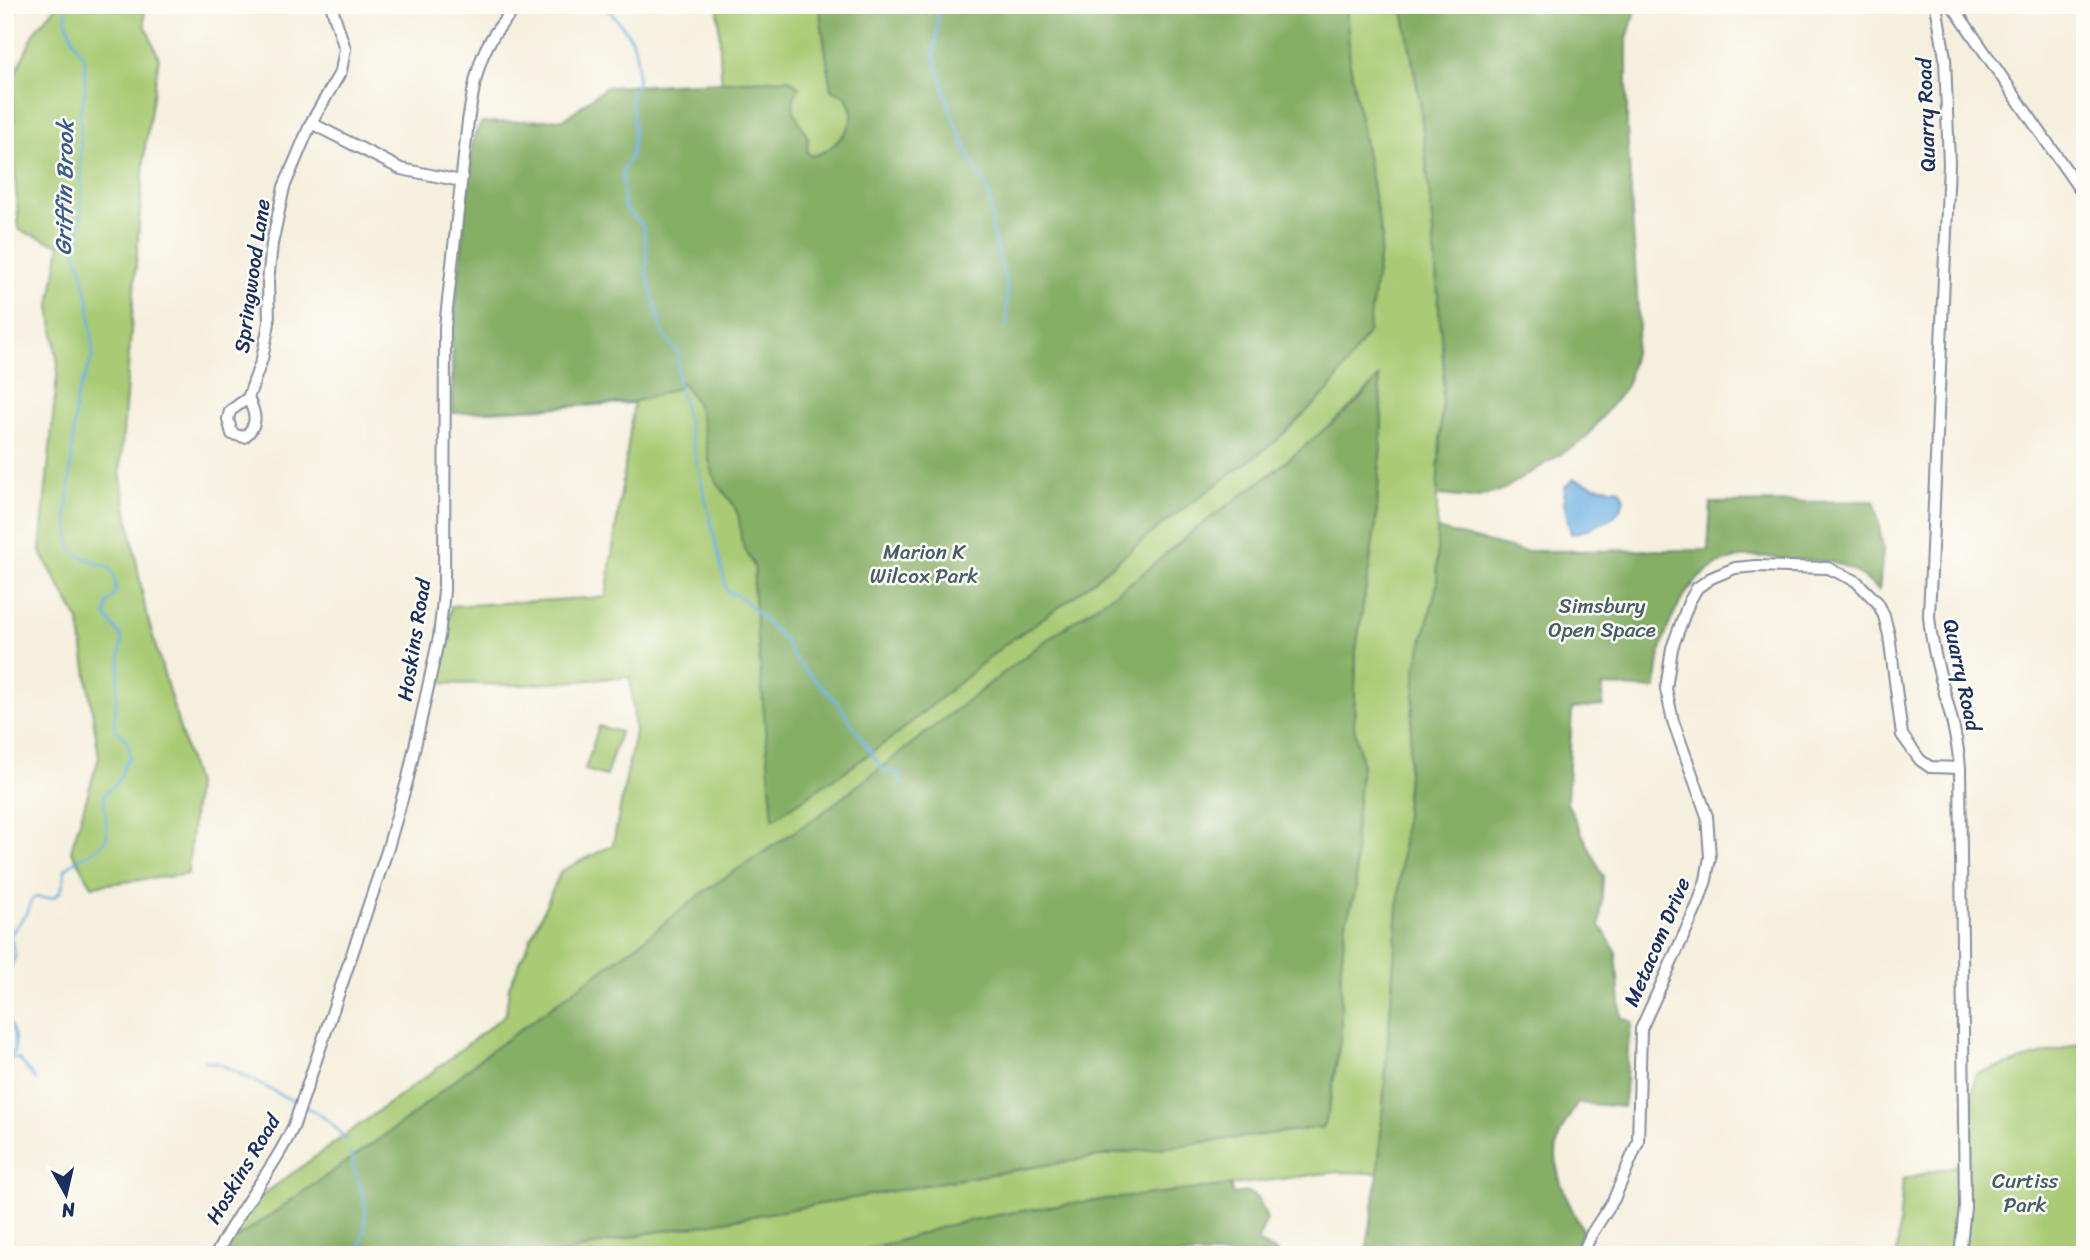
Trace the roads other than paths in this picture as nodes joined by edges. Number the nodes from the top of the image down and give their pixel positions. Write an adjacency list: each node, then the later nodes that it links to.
1 (331, 5): 6 (street, Springwood Lane)
2 (519, 5): 7 (street, Hoskins Road)
3 (1937, 5): 5 (street, Quarry Road)
4 (1955, 9): 5 (street); 8 (street)
5 (1939, 20): 10 (street, Quarry Road)
6 (312, 123): 7 (street); 9 (street, Springwood Lane)
7 (461, 181): 11 (street, Hoskins Road)
8 (2085, 197)
9 (248, 398)
10 (1959, 768): 12 (street, Metacom Drive); 13 (street, Quarry Road)
11 (216, 1255)
12 (1582, 1255)
13 (1960, 1255)

